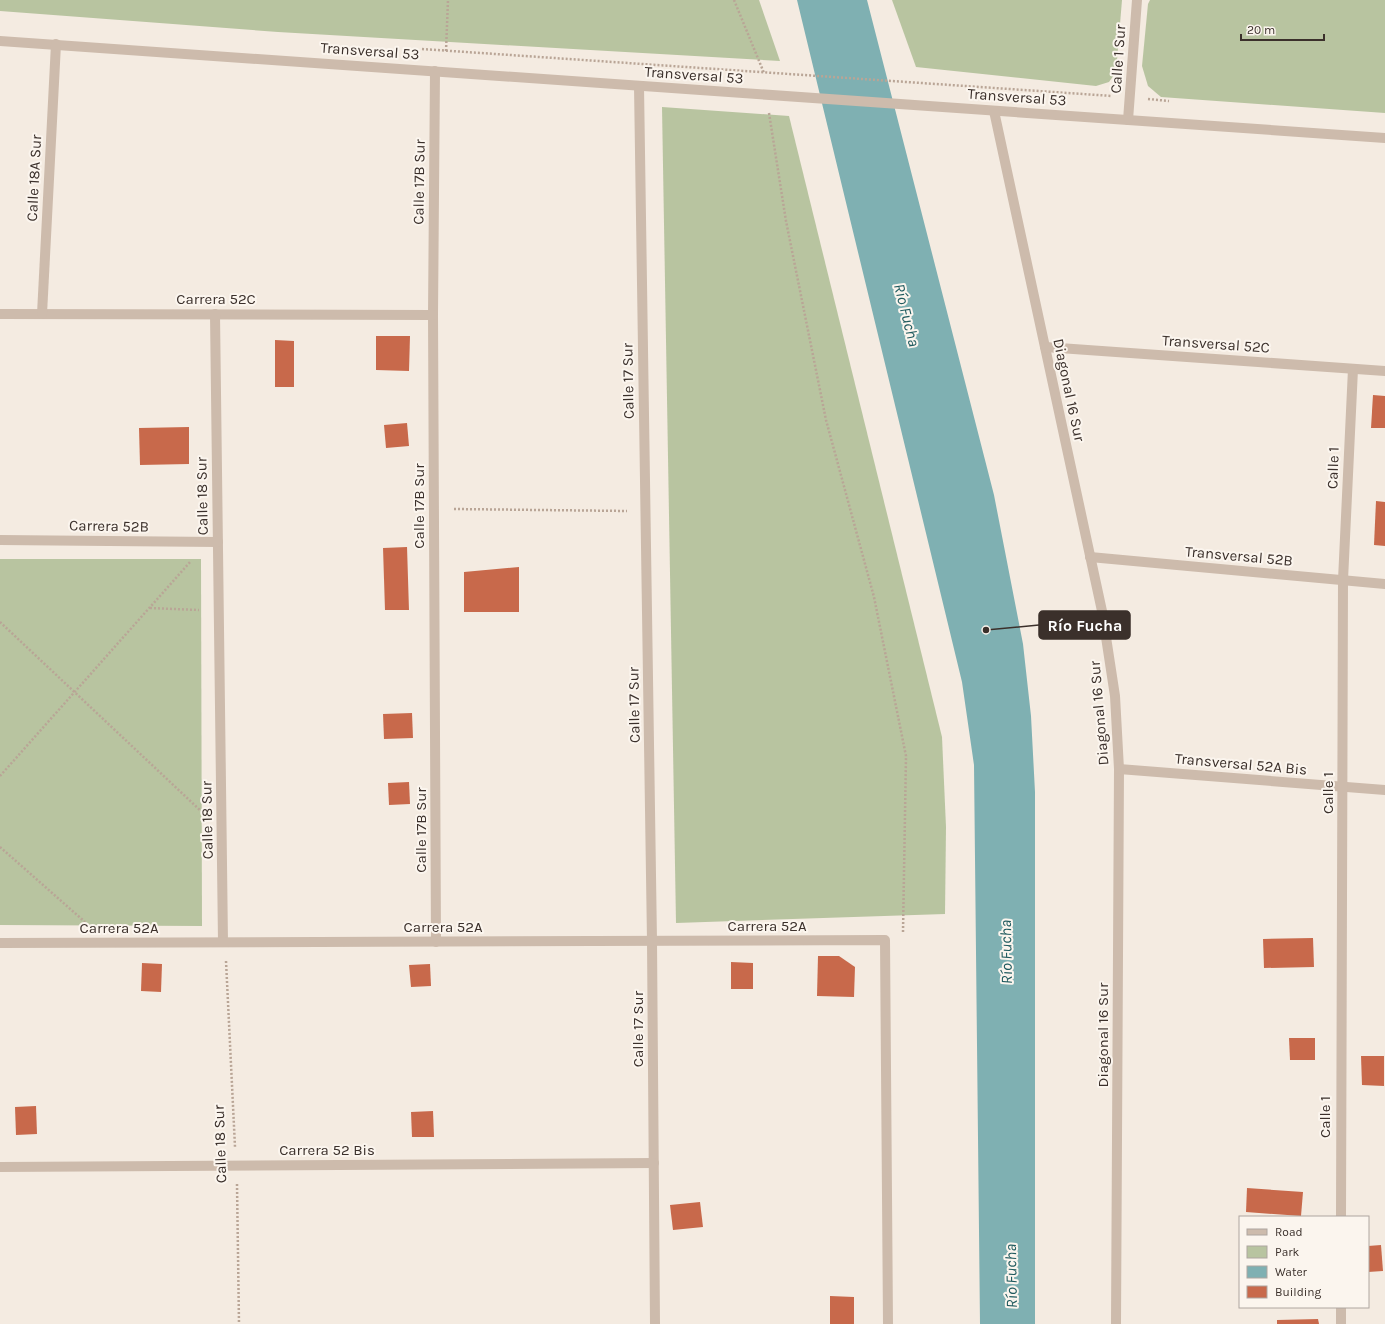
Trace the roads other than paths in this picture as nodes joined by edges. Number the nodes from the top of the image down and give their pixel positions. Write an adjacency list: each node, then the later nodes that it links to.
1 (1137, 0): 7 (street, Calle 1 Sur)
2 (0, 41): 3 (street, Transversal 53)
3 (56, 44): 4 (street, Transversal 53); 10 (street, Calle 18A Sur)
4 (440, 72): 5 (street, Transversal 53); 12 (street, Calle 17B Sur)
5 (639, 86): 6 (street, Transversal 53); 24 (street, Calle 17 Sur)
6 (994, 111): 7 (street, Transversal 53); 13 (street, Diagonal 16 Sur)
7 (1128, 120): 8 (street, Transversal 53)
8 (1385, 138)
9 (0, 314): 10 (street, Carrera 52C)
10 (42, 314): 11 (street, Carrera 52C)
11 (214, 314): 12 (street, Carrera 52C); 17 (street, Calle 18 Sur)
12 (433, 315): 26 (street, Calle 17B Sur)
13 (1045, 347): 14 (street, Transversal 52C); 18 (street, Diagonal 16 Sur)
14 (1353, 369): 15 (street, Transversal 52C); 19 (street, Calle 1)
15 (1385, 371)
16 (0, 540): 17 (street, Carrera 52B)
17 (213, 542): 25 (street, Calle 18 Sur)
18 (1090, 557): 19 (street, Transversal 52B); 21 (street, Diagonal 16 Sur)
19 (1344, 580): 20 (street, Transversal 52B); 22 (street, Calle 1)
20 (1385, 584)
21 (1119, 769): 22 (street, Transversal 52A Bis); 34 (street, Diagonal 16 Sur)
22 (1343, 787): 23 (street, Transversal 52A Bis); 30 (street, Calle 1)
23 (1385, 790)
24 (652, 941): 26 (street, Carrera 52A); 28 (street, Calle 17 Sur); 33 (street, Carrera 52A)
25 (223, 942): 26 (street, Carrera 52A); 27 (street, Carrera 52A)
26 (436, 942)
27 (0, 943)
28 (654, 1164): 29 (street, Carrera 52 Bis); 32 (street, Calle 17 Sur)
29 (0, 1167)
30 (1341, 1216)
31 (1341, 1308): 35 (street)
32 (655, 1324)
33 (888, 1324)
34 (1116, 1324)
35 (1341, 1324)

